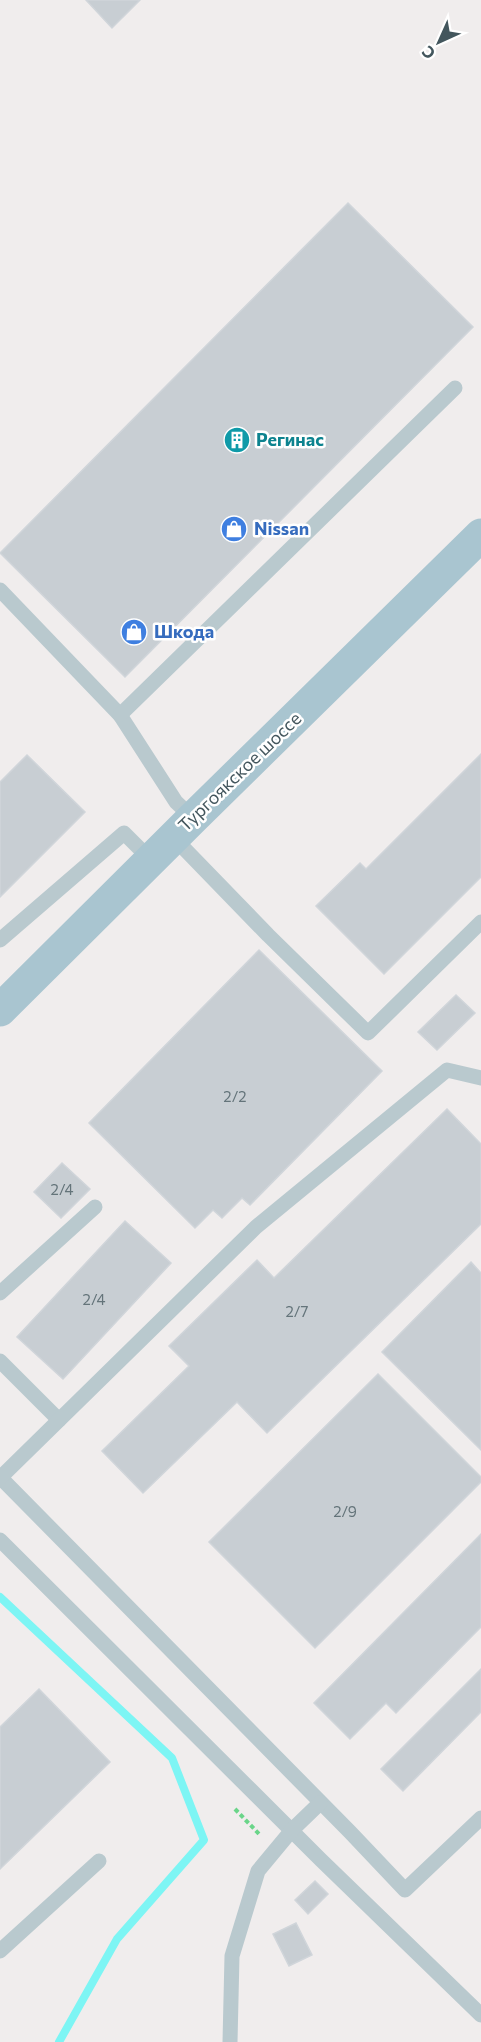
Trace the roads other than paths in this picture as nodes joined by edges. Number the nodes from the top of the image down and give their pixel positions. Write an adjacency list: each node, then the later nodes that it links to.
1 (455, 388): 4 (lane)
2 (481, 535): 5 (main road, Тургоякское шоссе)
3 (0, 590): 4 (lane)
4 (120, 715): 5 (lane)
5 (172, 838): 6 (lane); 7 (lane); 8 (main road, Тургоякское шоссе)
6 (481, 922)
7 (0, 940)
8 (0, 1010)
9 (481, 1078): 13 (lane)
10 (95, 1207): 11 (lane)
11 (0, 1293)
12 (0, 1361): 13 (lane)
13 (59, 1420): 14 (lane)
14 (0, 1478): 16 (lane)
15 (0, 1540): 18 (lane)
16 (320, 1803): 17 (lane); 18 (lane)
17 (481, 1818)
18 (291, 1830): 21 (lane); 22 (lane)
19 (99, 1861): 20 (lane)
20 (0, 1951)
21 (481, 2015)
22 (230, 2042)

